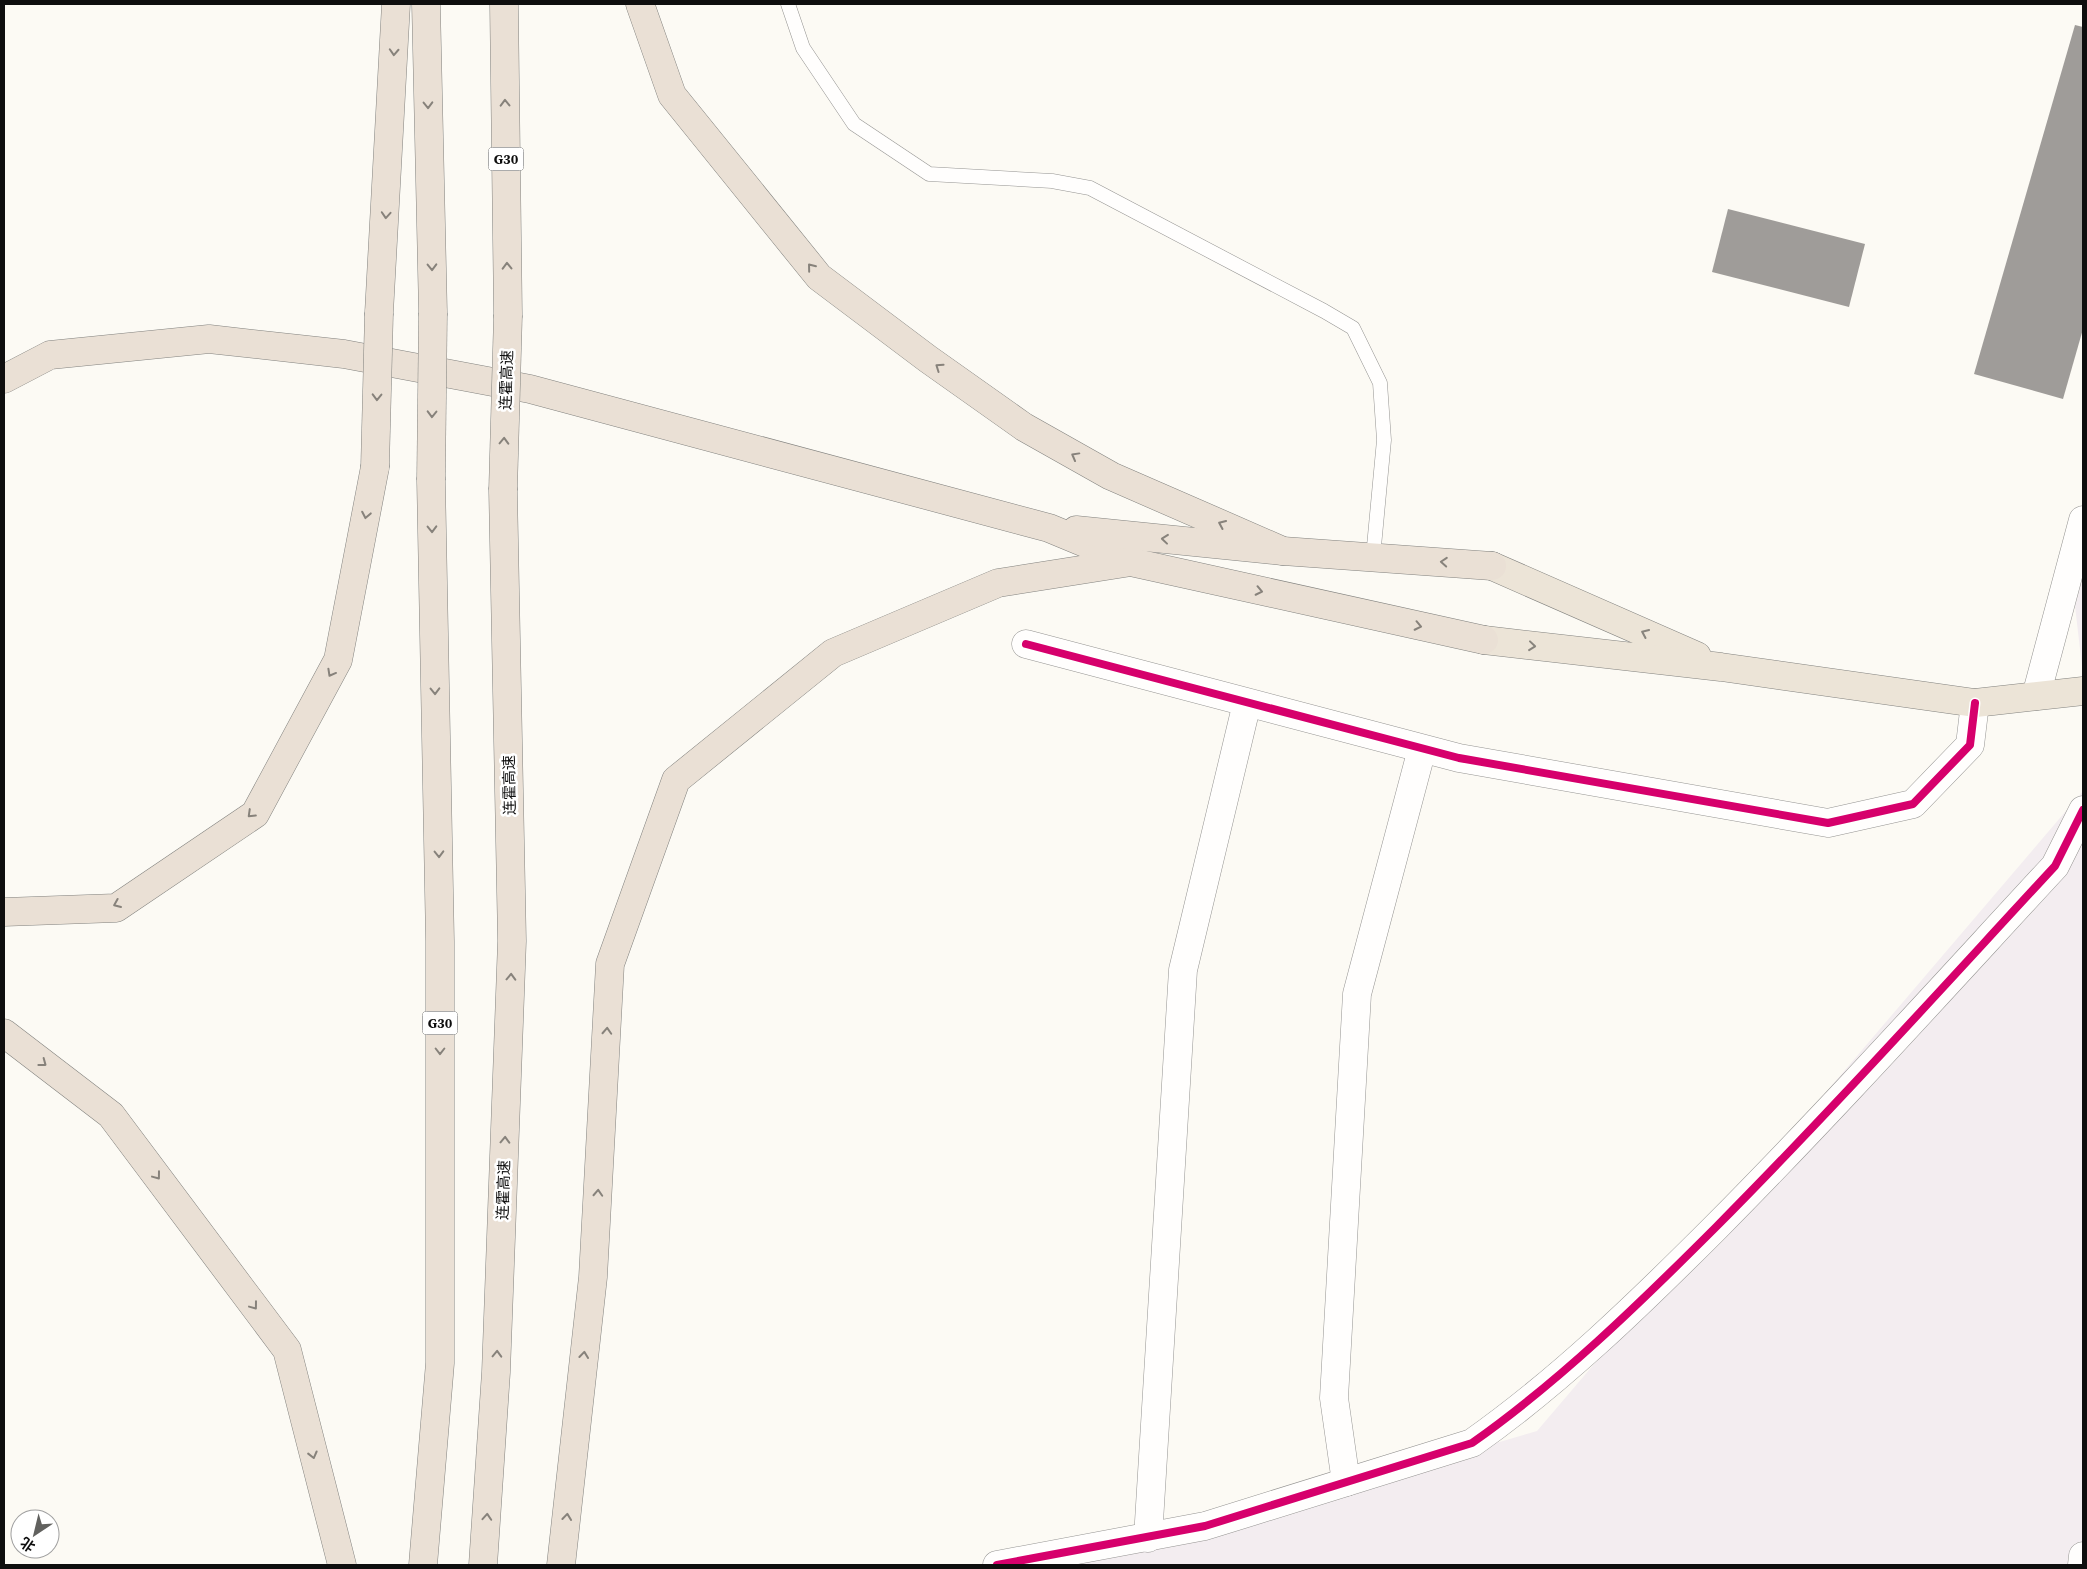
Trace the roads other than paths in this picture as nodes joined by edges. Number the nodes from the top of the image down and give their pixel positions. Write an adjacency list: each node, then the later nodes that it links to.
1 (396, 4): 20 (highway, one-way to 20, bridge)
2 (426, 4): 26 (highway, G30, one-way to 26, bridge)
3 (504, 4): 27 (highway, 连霍高速 / G30, one-way to 3, bridge)
4 (640, 4): 9 (highway, one-way to 4)
5 (788, 4): 10 (lane)
6 (4, 378): 8 (highway)
7 (2083, 520): 15 (street)
8 (1049, 528): 9 (highway, one-way to 8); 11 (highway)
9 (1283, 551): 10 (highway)
10 (1373, 558): 13 (highway, one-way to 10)
11 (1131, 562): 13 (highway, one-way to 13); 28 (highway, one-way to 11)
12 (1026, 644): 16 (street)
13 (1722, 667): 17 (highway)
14 (2083, 691): 15 (highway)
15 (2036, 696): 17 (highway)
16 (1247, 703): 18 (street); 23 (street)
17 (1975, 703): 18 (street)
18 (1422, 749): 22 (street)
19 (2083, 810): 22 (street)
20 (4, 912)
21 (4, 1033): 25 (highway, one-way to 25)
22 (1346, 1482): 23 (street)
23 (1148, 1538): 29 (street)
24 (2083, 1556): 30 (street)
25 (342, 1565)
26 (423, 1565)
27 (483, 1565)
28 (561, 1565)
29 (997, 1565)
30 (2082, 1565)

